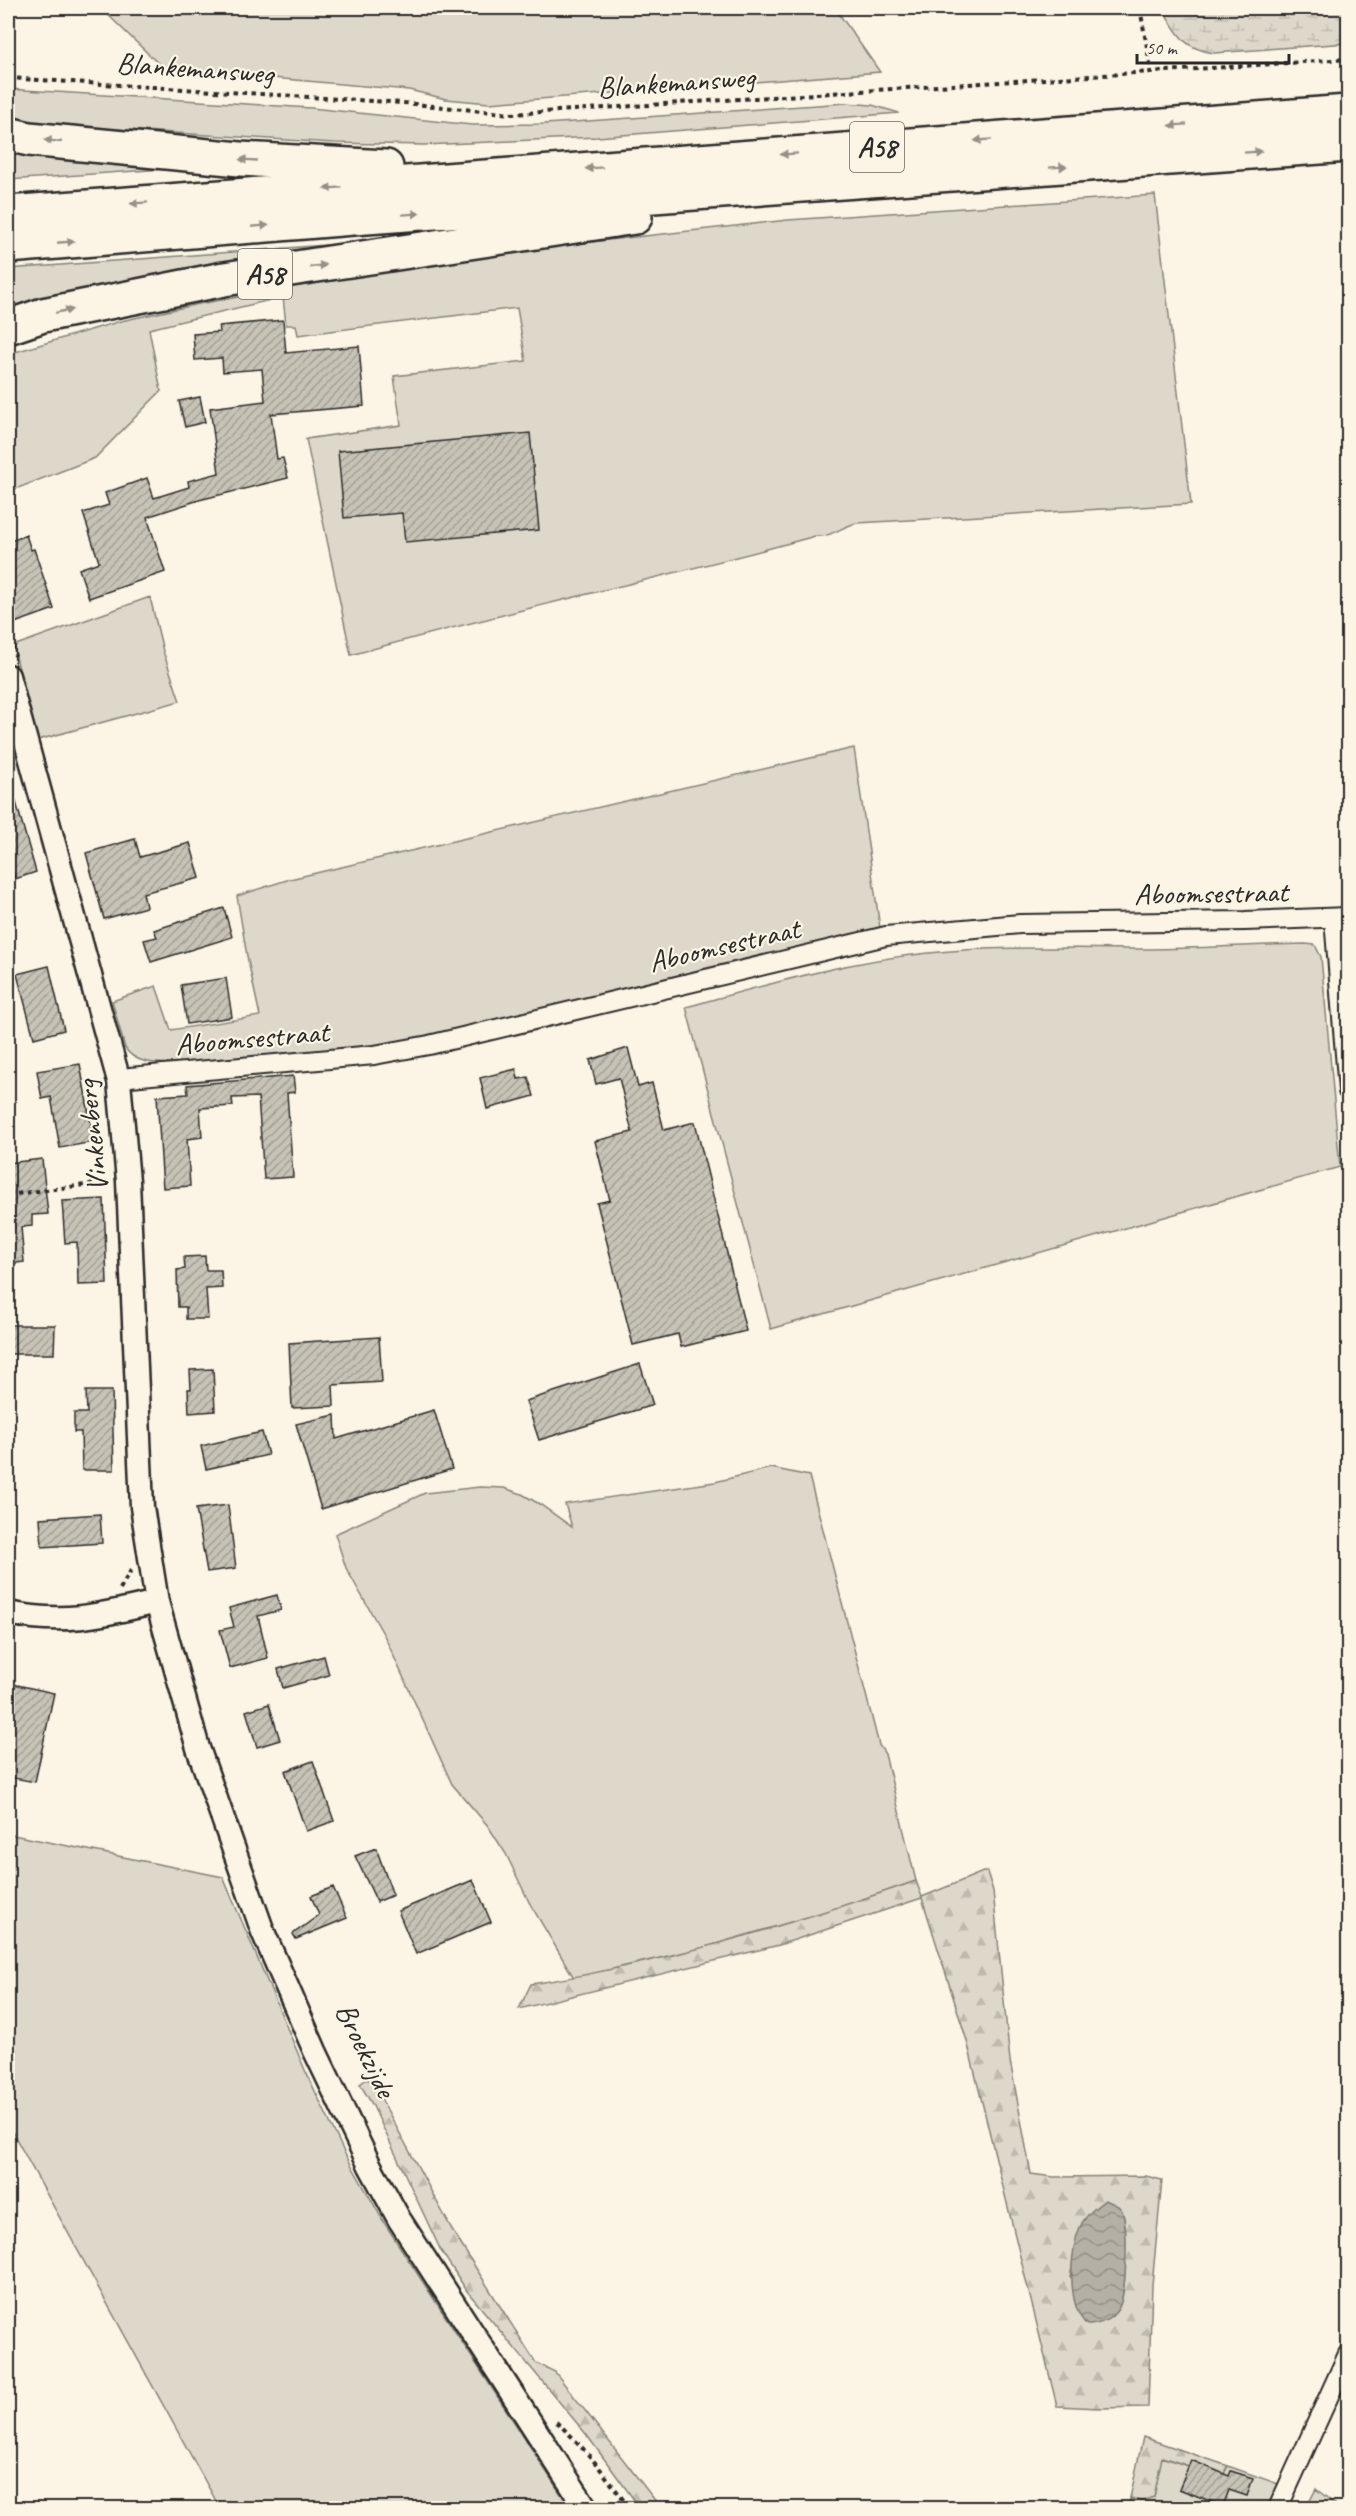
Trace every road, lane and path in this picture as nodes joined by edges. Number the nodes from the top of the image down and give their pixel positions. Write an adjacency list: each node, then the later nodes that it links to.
1 (1140, 8): 3 (path)
2 (1348, 59): 3 (path, Blankemansweg)
3 (1151, 70): 4 (path, Blankemansweg)
4 (8, 78)
5 (1348, 112): 8 (highway, A58, one-way to 8)
6 (8, 134): 8 (highway, A58, one-way to 6)
7 (1348, 145): 9 (highway, A58, one-way to 7)
8 (517, 174): 10 (highway, A58, one-way to 10)
9 (832, 184): 11 (highway, A58, one-way to 9); 12 (highway, A58, one-way to 9)
10 (8, 213)
11 (8, 246)
12 (8, 327)
13 (8, 676): 15 (street, Vinkenberg)
14 (1341, 918): 15 (street, Aboomsestraat); 16 (street)
15 (119, 1081): 19 (street, Vinkenberg)
16 (1348, 1091)
17 (116, 1181): 18 (path)
18 (8, 1195)
19 (157, 1602): 20 (street); 23 (street, Broekzijde)
20 (8, 1613)
21 (1348, 2354): 25 (street)
22 (554, 2420): 24 (path)
23 (586, 2508)
24 (629, 2508)
25 (1278, 2508)

